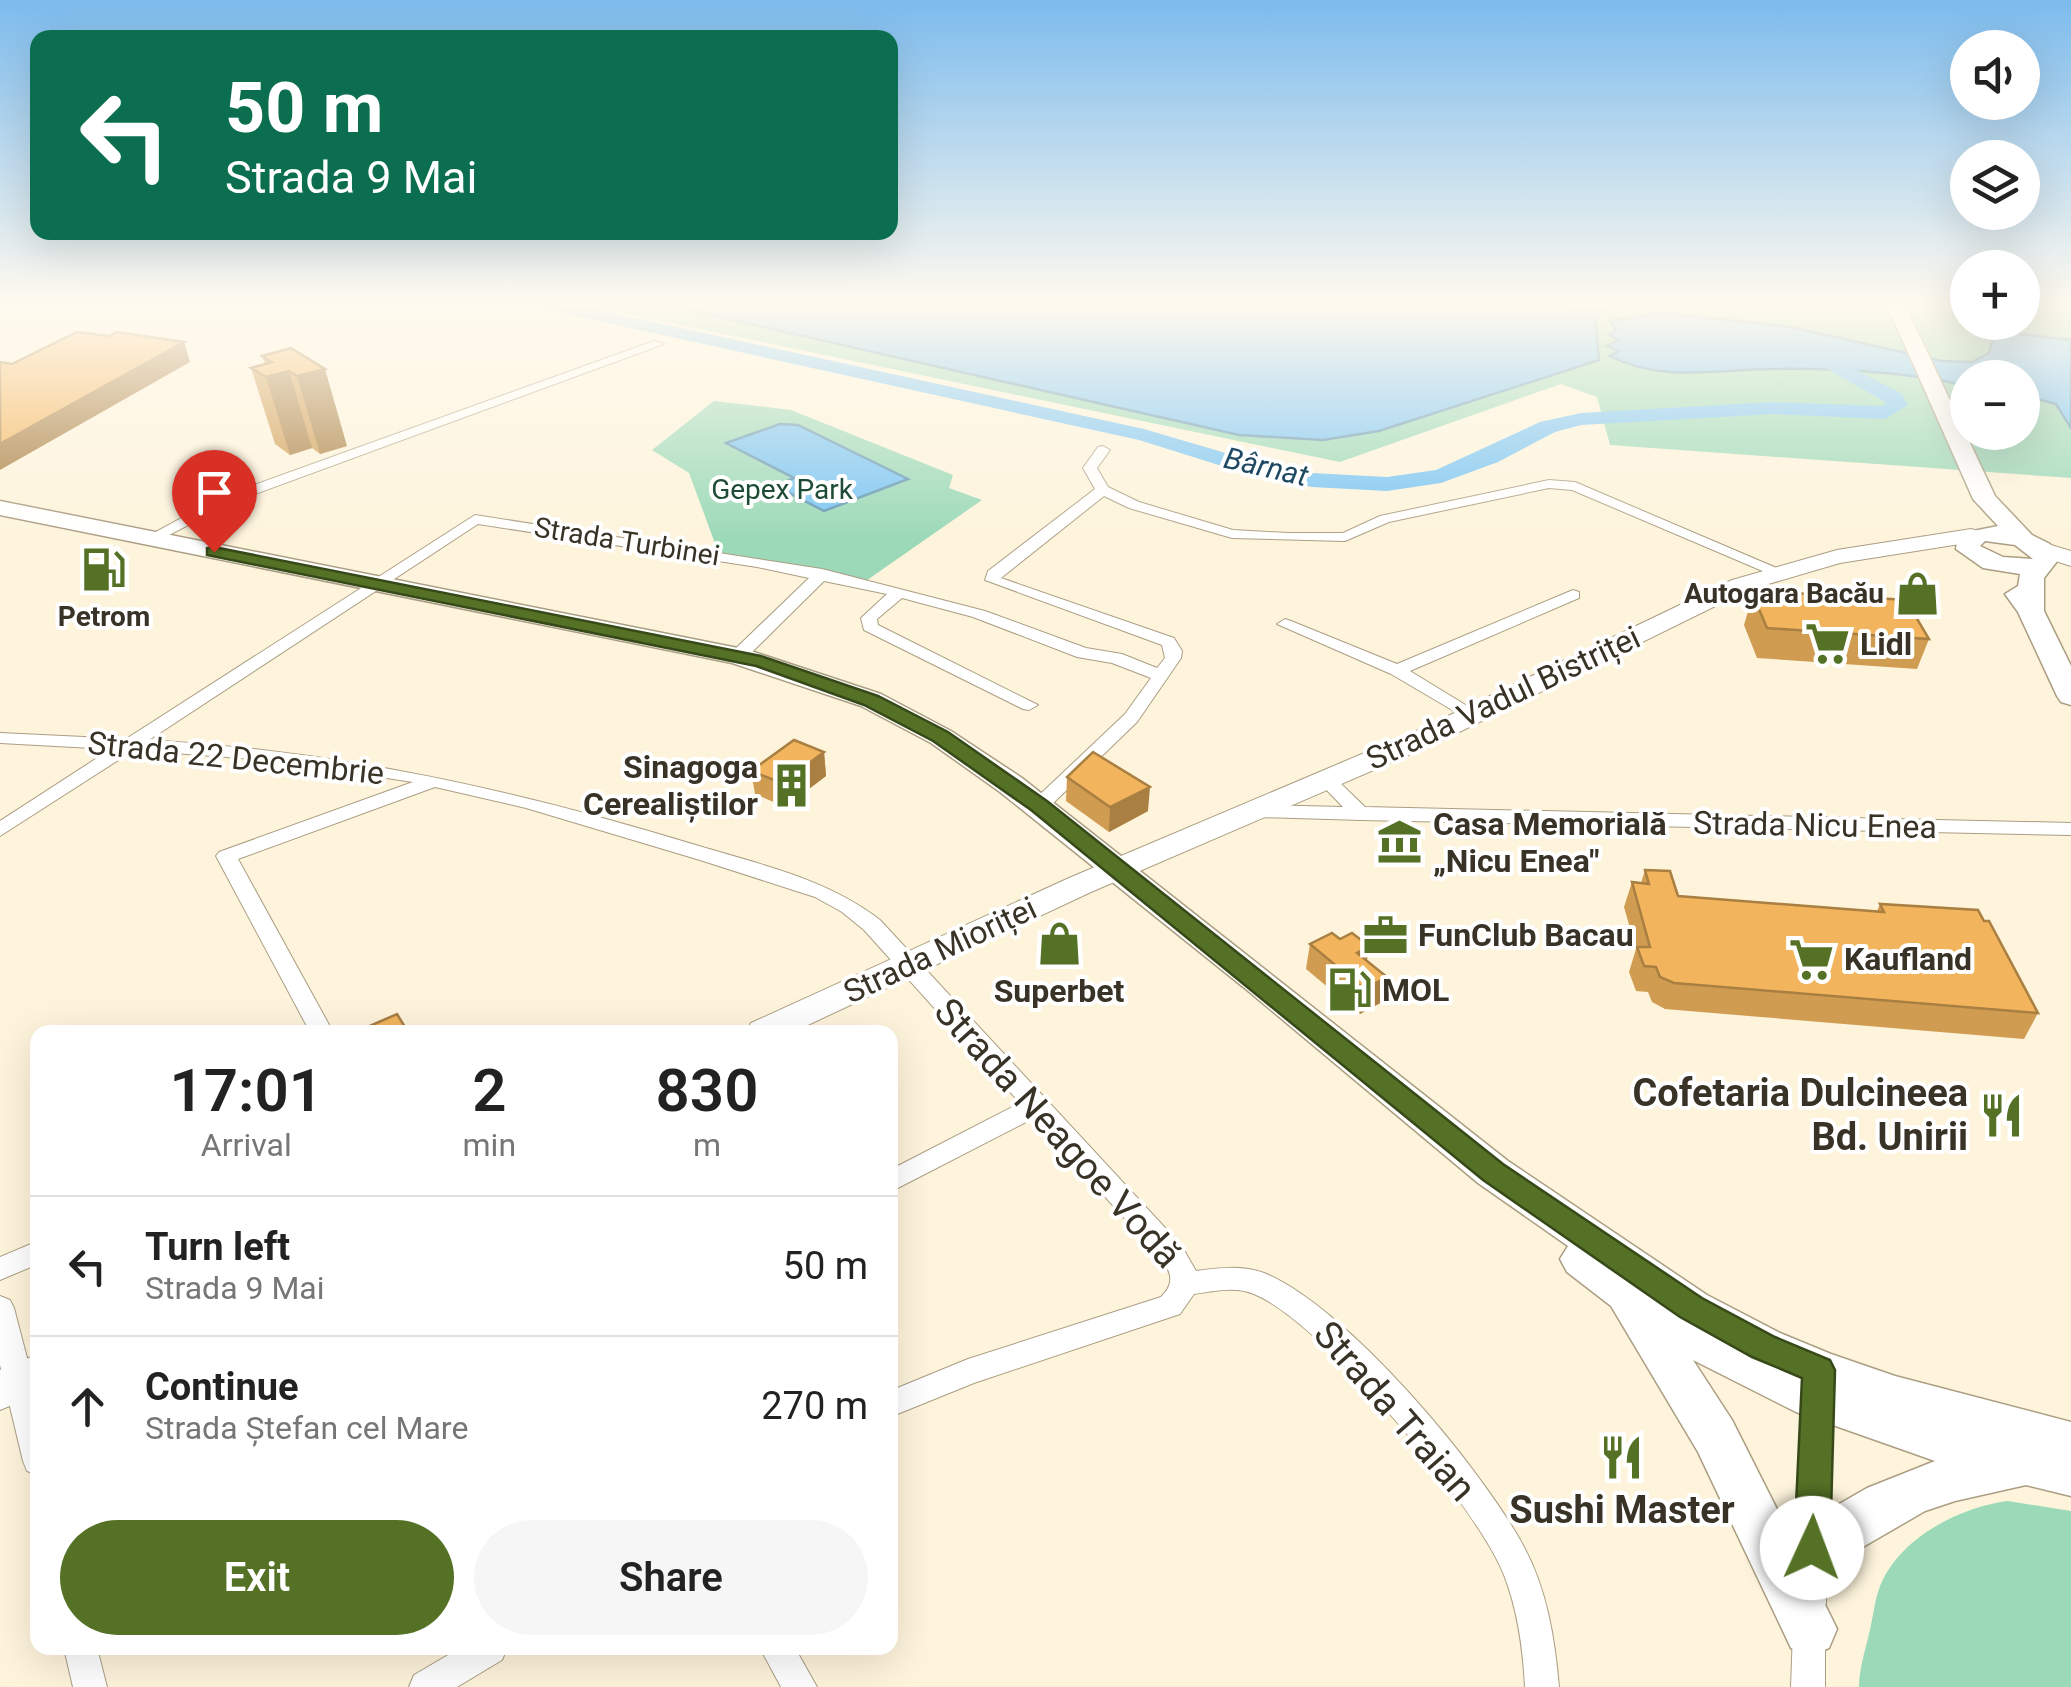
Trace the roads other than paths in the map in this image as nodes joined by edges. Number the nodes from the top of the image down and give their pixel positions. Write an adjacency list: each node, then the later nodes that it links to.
1 (547, 384): 7 (street)
2 (1932, 384): 5 (main road)
3 (1103, 450): 4 (street)
4 (1103, 490): 12 (street); 17 (street)
5 (1985, 499): 8 (main road); 9 (main road)
6 (0, 508): 7 (main road)
7 (152, 539): 14 (main road)
8 (1982, 548): 9 (main road); 12 (main road, Strada Vadul Bistriței); 18 (main road)
9 (2036, 554): 10 (main road); 11 (main road); 18 (main road)
10 (2071, 559)
11 (2071, 569)
12 (1778, 572): 26 (main road, Strada Vadul Bistriței)
13 (822, 574): 14 (street, Strada Turbinei); 15 (street, Strada Turbinei); 21 (street)
14 (371, 584): 21 (main road); 28 (street, Strada Turbinei)
15 (899, 592): 20 (street, Strada Turbinei); 25 (street)
16 (1572, 595): 22 (street)
17 (1055, 604): 20 (street); 23 (street)
18 (2031, 611): 24 (main road)
19 (1286, 624): 22 (street)
20 (1018, 628): 23 (street, Strada Turbinei)
21 (738, 656): 31 (main road)
22 (1397, 670): 26 (street)
23 (1162, 676): 31 (street)
24 (2071, 696)
25 (1029, 705)
26 (1471, 716): 30 (main road, Strada Vadul Bistriței)
27 (0, 738): 28 (street, Strada 22 Decembrie)
28 (131, 746): 29 (street, Strada 22 Decembrie); 35 (street, Strada Turbinei)
29 (434, 781): 37 (street, Strada 22 Decembrie); 38 (street)
30 (1328, 781): 32 (main road, Strada Vadul Bistriței); 33 (street)
31 (1039, 806): 36 (main road)
32 (1259, 811): 33 (street, Strada Nicu Enea); 36 (main road, Strada Vadul Bistriței)
33 (1360, 814): 34 (street, Strada Nicu Enea)
34 (2071, 828)
35 (0, 830)
36 (1118, 868): 37 (main road, Strada Mioriței); 41 (main road)
37 (907, 965): 39 (main road, Strada Mioriței); 40 (street, Strada Neagoe Vodă)
38 (317, 1025)
39 (777, 1025)
40 (1037, 1105): 42 (street); 45 (street, Strada Neagoe Vodă)
41 (1493, 1172): 46 (main road); 49 (main road)
42 (898, 1178)
43 (30, 1255): 44 (street)
44 (0, 1268)
45 (1187, 1283): 50 (street, Strada Neagoe Vodă); 61 (street, Strada Traian)
46 (1626, 1294): 49 (main road); 54 (main road)
47 (0, 1308): 48 (street)
48 (19, 1382): 51 (street)
49 (1817, 1386): 52 (main road); 53 (street)
50 (898, 1401)
51 (30, 1428)
52 (2059, 1461): 53 (main road)
53 (1812, 1548): 54 (street)
54 (1810, 1629): 62 (street)
55 (83, 1655): 58 (street)
56 (479, 1655): 59 (street)
57 (781, 1655): 60 (street)
58 (90, 1687)
59 (426, 1687)
60 (800, 1687)
61 (1542, 1687)
62 (1808, 1687)

